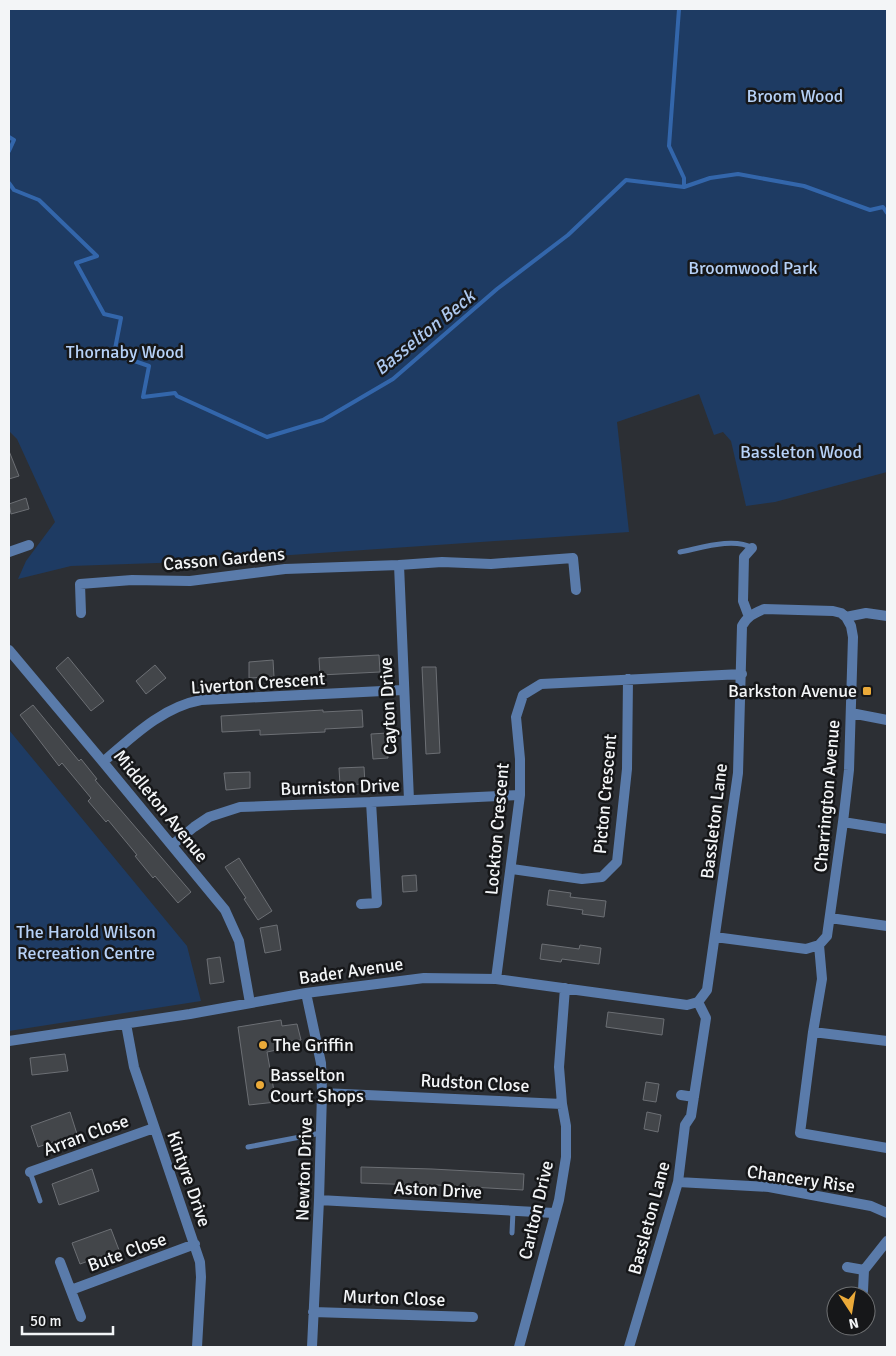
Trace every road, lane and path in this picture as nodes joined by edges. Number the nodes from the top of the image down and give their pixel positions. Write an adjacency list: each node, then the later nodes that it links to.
1 (29, 545): 3 (street)
2 (752, 548): 4 (lane); 9 (street, Bassleton Lane)
3 (9, 552)
4 (680, 552)
5 (399, 565): 6 (street, Casson Gardens); 7 (street, Casson Gardens); 14 (street, Cayton Drive)
6 (576, 590)
7 (81, 613)
8 (887, 616): 10 (street)
9 (748, 617): 10 (street); 12 (street, Bassleton Lane)
10 (846, 617): 15 (street, Charrington Avenue)
11 (9, 650): 17 (street, Middleton Avenue)
12 (742, 674): 13 (street, Lockton Crescent); 28 (street, Bassleton Lane)
13 (628, 679): 18 (street, Lockton Crescent); 24 (street, Picton Crescent)
14 (403, 690): 17 (street, Liverton Crescent); 19 (street, Cayton Drive)
15 (851, 713): 16 (street); 21 (street, Charrington Avenue)
16 (884, 719)
17 (103, 762): 23 (street, Middleton Avenue)
18 (520, 795): 19 (street, Burniston Drive); 24 (street, Lockton Crescent)
19 (410, 800): 20 (street, Burniston Drive)
20 (371, 802): 23 (street, Burniston Drive); 25 (street)
21 (844, 822): 22 (street); 26 (street, Charrington Avenue)
22 (887, 828)
23 (172, 844): 34 (street, Middleton Avenue)
24 (512, 869): 30 (street, Lockton Crescent)
25 (361, 904)
26 (830, 918): 27 (street); 29 (street, Charrington Avenue)
27 (887, 926)
28 (715, 937): 29 (street); 33 (street, Bassleton Lane)
29 (819, 945): 36 (street, Charrington Avenue)
30 (496, 979): 31 (street, Bader Avenue); 32 (street, Bader Avenue)
31 (565, 988): 33 (street, Bader Avenue); 42 (street, Carlton Drive)
32 (306, 993): 34 (street, Bader Avenue); 39 (street, Newton Drive)
33 (698, 1002): 41 (street, Bassleton Lane)
34 (250, 1003): 35 (street, Bader Avenue)
35 (126, 1024): 37 (street, Bader Avenue); 43 (street, Kintyre Drive)
36 (813, 1032): 38 (street); 46 (street, Charrington Avenue)
37 (9, 1041)
38 (887, 1041)
39 (322, 1093): 42 (street, Rudston Close); 44 (street, Newton Drive)
40 (681, 1095): 41 (street)
41 (694, 1097): 48 (street, Bassleton Lane)
42 (562, 1104): 52 (street, Carlton Drive)
43 (154, 1128): 47 (street, Arran Close); 56 (street, Kintyre Drive)
44 (322, 1133): 45 (lane); 49 (street, Newton Drive)
45 (248, 1147)
46 (887, 1148)
47 (30, 1172): 50 (lane)
48 (678, 1182): 53 (street, Chancery Rise); 68 (street, Bassleton Lane)
49 (319, 1200): 51 (street, Aston Drive); 62 (street, Newton Drive)
50 (40, 1201)
51 (513, 1210): 52 (street, Aston Drive); 54 (lane)
52 (554, 1213): 67 (street, Carlton Drive)
53 (887, 1213)
54 (512, 1233)
55 (887, 1241): 59 (street)
56 (195, 1244): 61 (street, Bute Close); 65 (street, Kintyre Drive)
57 (60, 1262): 61 (street)
58 (847, 1267): 59 (street)
59 (864, 1270): 60 (street)
60 (863, 1286)
61 (70, 1290): 63 (street)
62 (313, 1312): 64 (street, Murton Close); 66 (street, Newton Drive)
63 (82, 1317)
64 (473, 1317)
65 (196, 1347)
66 (312, 1347)
67 (518, 1347)
68 (629, 1347)

